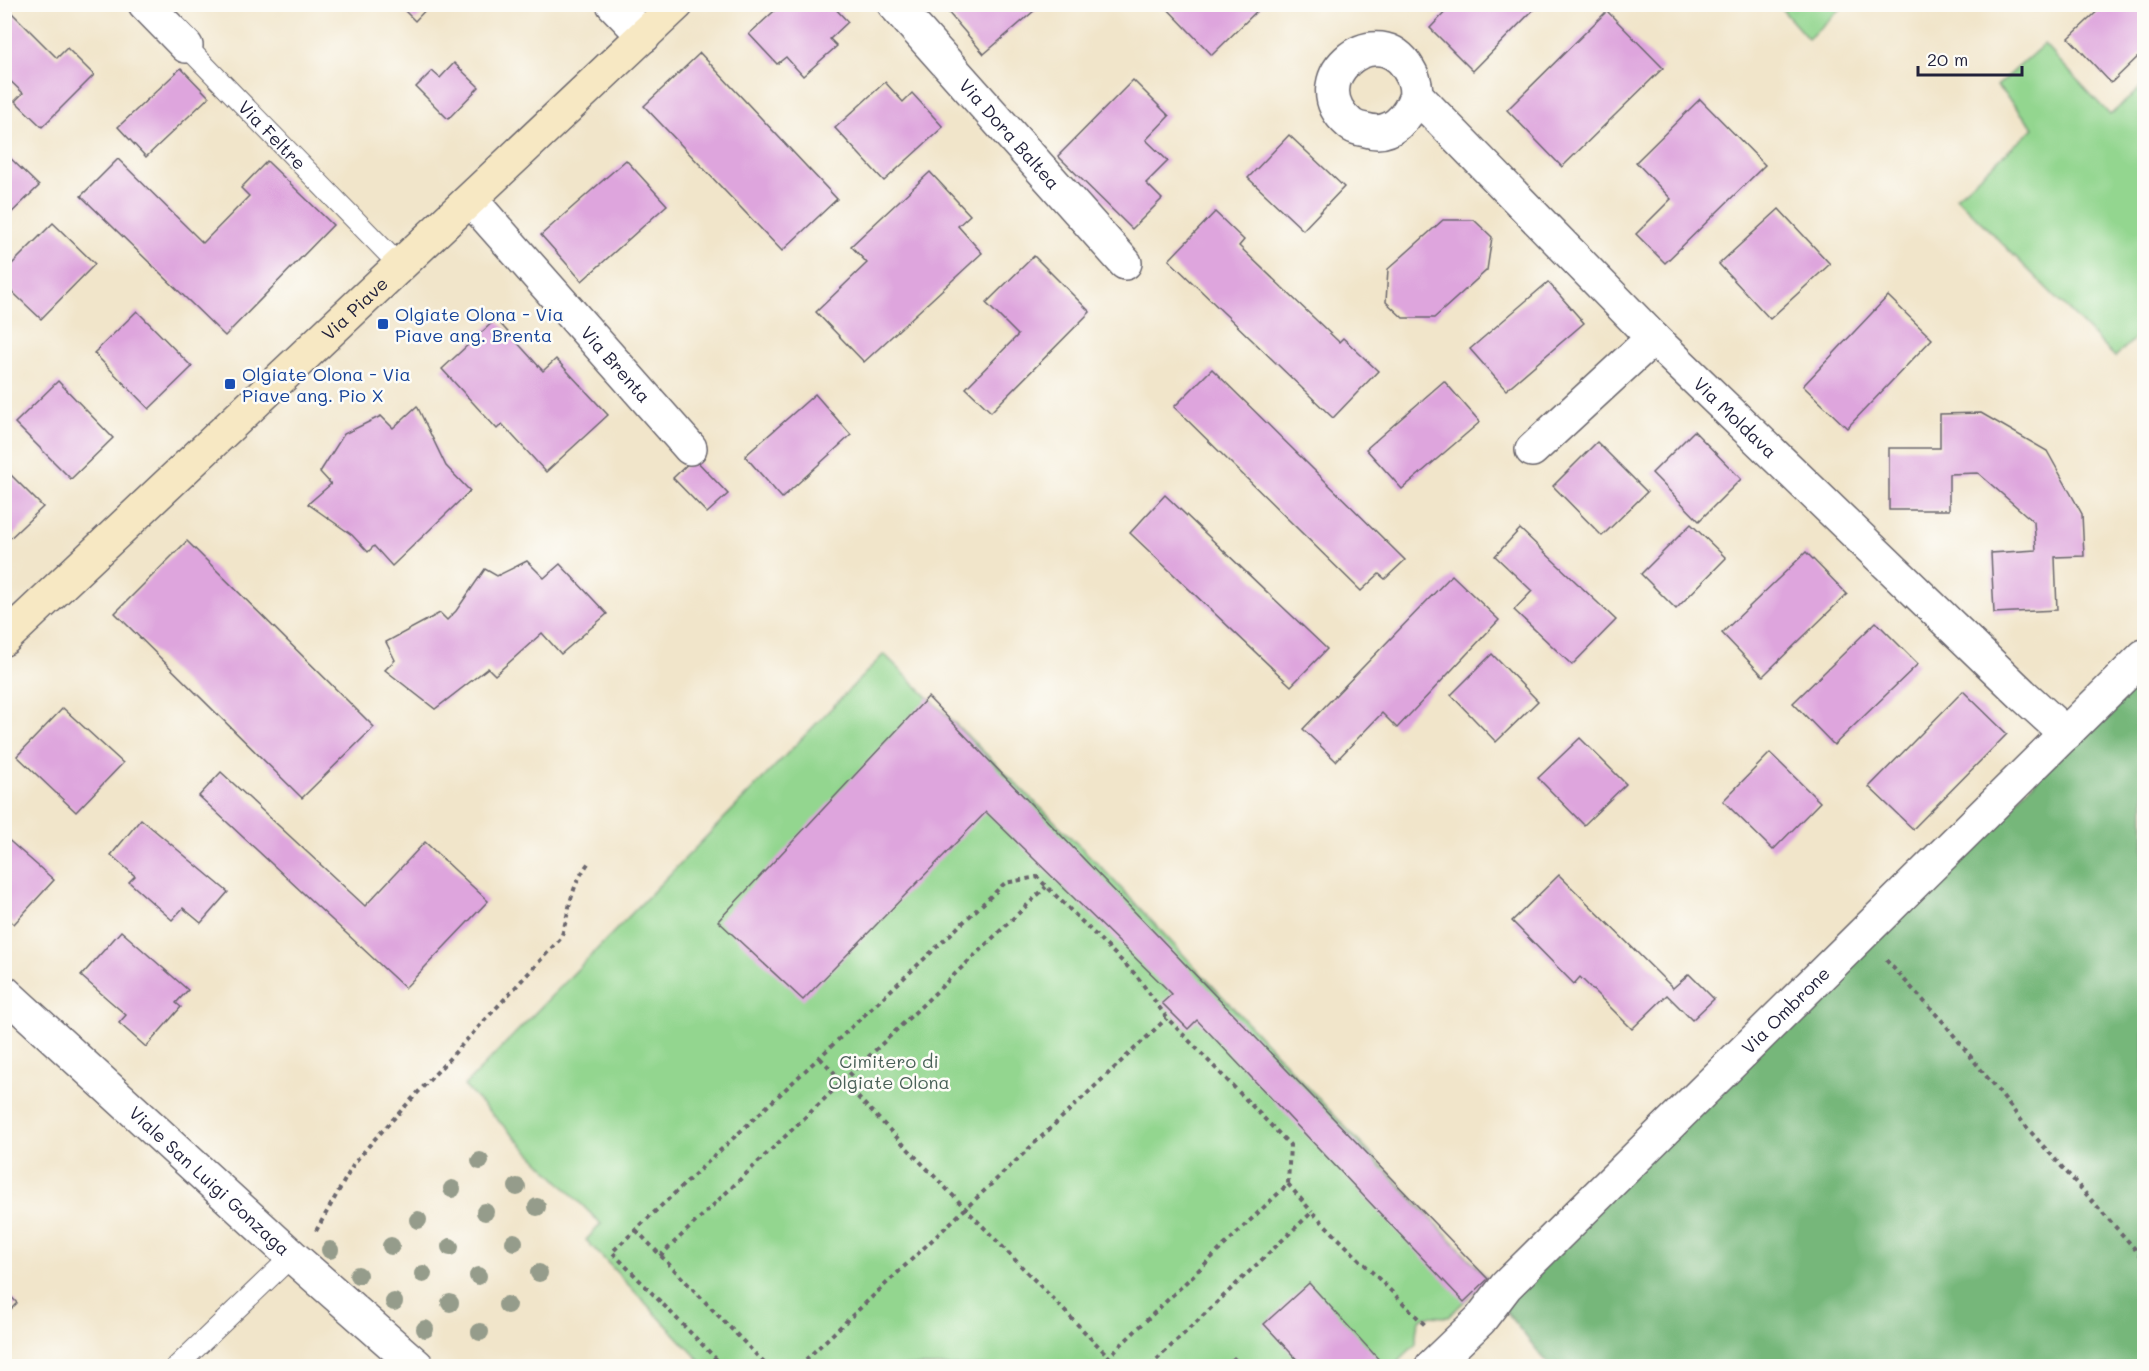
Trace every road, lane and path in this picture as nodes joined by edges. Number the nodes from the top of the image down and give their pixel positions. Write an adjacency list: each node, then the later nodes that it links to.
1 (145, 4): 6 (street, Via Feltre)
2 (613, 4): 5 (street)
3 (677, 4): 5 (street, Via Piave)
4 (894, 4): 9 (street, Via Dora Baltea)
5 (644, 36): 8 (street, Via Piave)
6 (186, 46): 10 (lane, Via Feltre)
7 (1416, 95): 11 (street, Via Moldava)
8 (471, 200): 10 (street, Via Piave); 12 (street, Via Brenta)
9 (1125, 263)
10 (401, 267): 14 (street, Via Piave)
11 (1653, 338): 13 (street); 16 (street, Via Moldava)
12 (690, 448)
13 (1532, 450)
14 (4, 639)
15 (2145, 656): 16 (street, Via Ombrone)
16 (2066, 734): 19 (street, Via Ombrone)
17 (590, 861): 28 (path)
18 (1046, 886): 21 (path); 22 (path); 23 (path)
19 (1862, 934): 30 (path); 32 (street, Via Ombrone)
20 (4, 992): 28 (street, Viale San Luigi Gonzaga)
21 (1167, 1018): 24 (path); 25 (path)
22 (820, 1058): 23 (path); 27 (path)
23 (842, 1081): 25 (path); 29 (path)
24 (1288, 1184): 26 (path); 31 (path)
25 (965, 1208): 31 (path); 37 (path)
26 (1312, 1212): 32 (path); 39 (path)
27 (636, 1230): 29 (path); 35 (path)
28 (292, 1256): 33 (lane); 34 (street, Viale San Luigi Gonzaga)
29 (660, 1256): 36 (path)
30 (2145, 1259)
31 (1109, 1357): 38 (path)
32 (1440, 1359)
33 (177, 1366)
34 (417, 1366)
35 (723, 1366)
36 (767, 1366)
37 (799, 1366)
38 (1099, 1366)
39 (1150, 1366)

